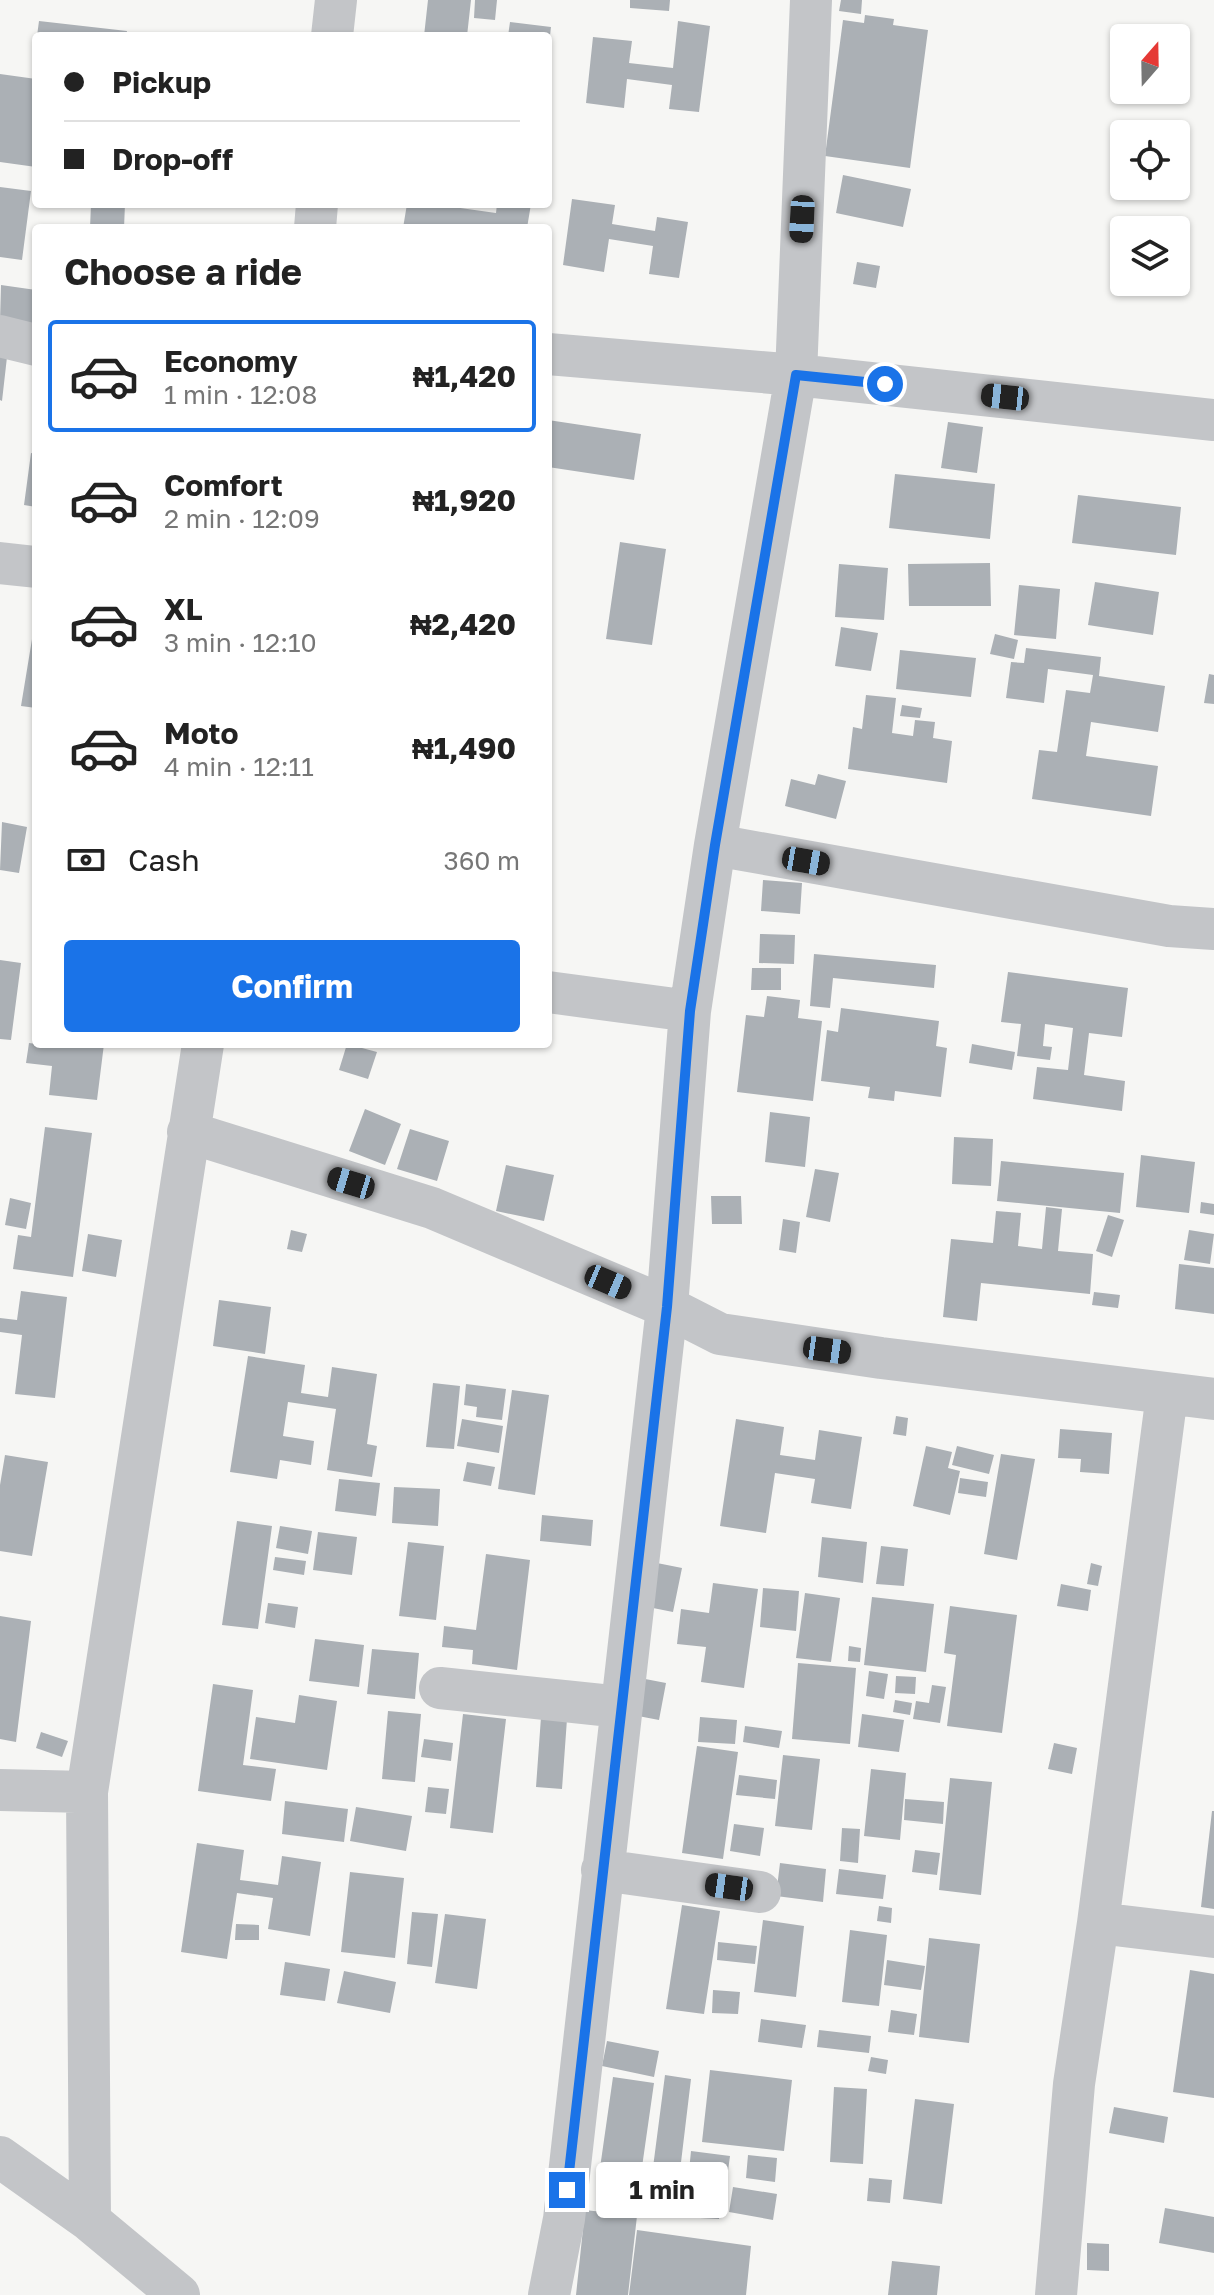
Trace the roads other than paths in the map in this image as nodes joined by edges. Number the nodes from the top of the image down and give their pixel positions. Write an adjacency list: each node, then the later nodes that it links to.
1 (336, 0): 3 (street)
2 (811, 0): 7 (street)
3 (332, 32)
4 (0, 336): 5 (street)
5 (32, 344)
6 (552, 354): 7 (street)
7 (796, 375): 8 (street); 11 (street)
8 (1214, 420)
9 (0, 563): 10 (street)
10 (32, 567)
11 (715, 845): 12 (street); 14 (street)
12 (1214, 929)
13 (552, 993): 14 (street)
14 (690, 1011): 17 (street)
15 (202, 1048): 16 (street)
16 (188, 1132): 17 (street); 23 (street)
17 (667, 1307): 18 (street); 21 (street)
18 (1167, 1394): 19 (street); 26 (street)
19 (1214, 1399)
20 (440, 1688): 21 (street)
21 (621, 1707): 24 (street)
22 (0, 1790): 23 (street)
23 (87, 1792): 29 (street)
24 (602, 1870): 25 (street); 31 (street)
25 (760, 1892)
26 (1098, 1923): 27 (street); 32 (street)
27 (1214, 1937)
28 (0, 2157): 29 (street)
29 (90, 2221): 30 (street)
30 (179, 2295)
31 (549, 2295)
32 (1056, 2295)

